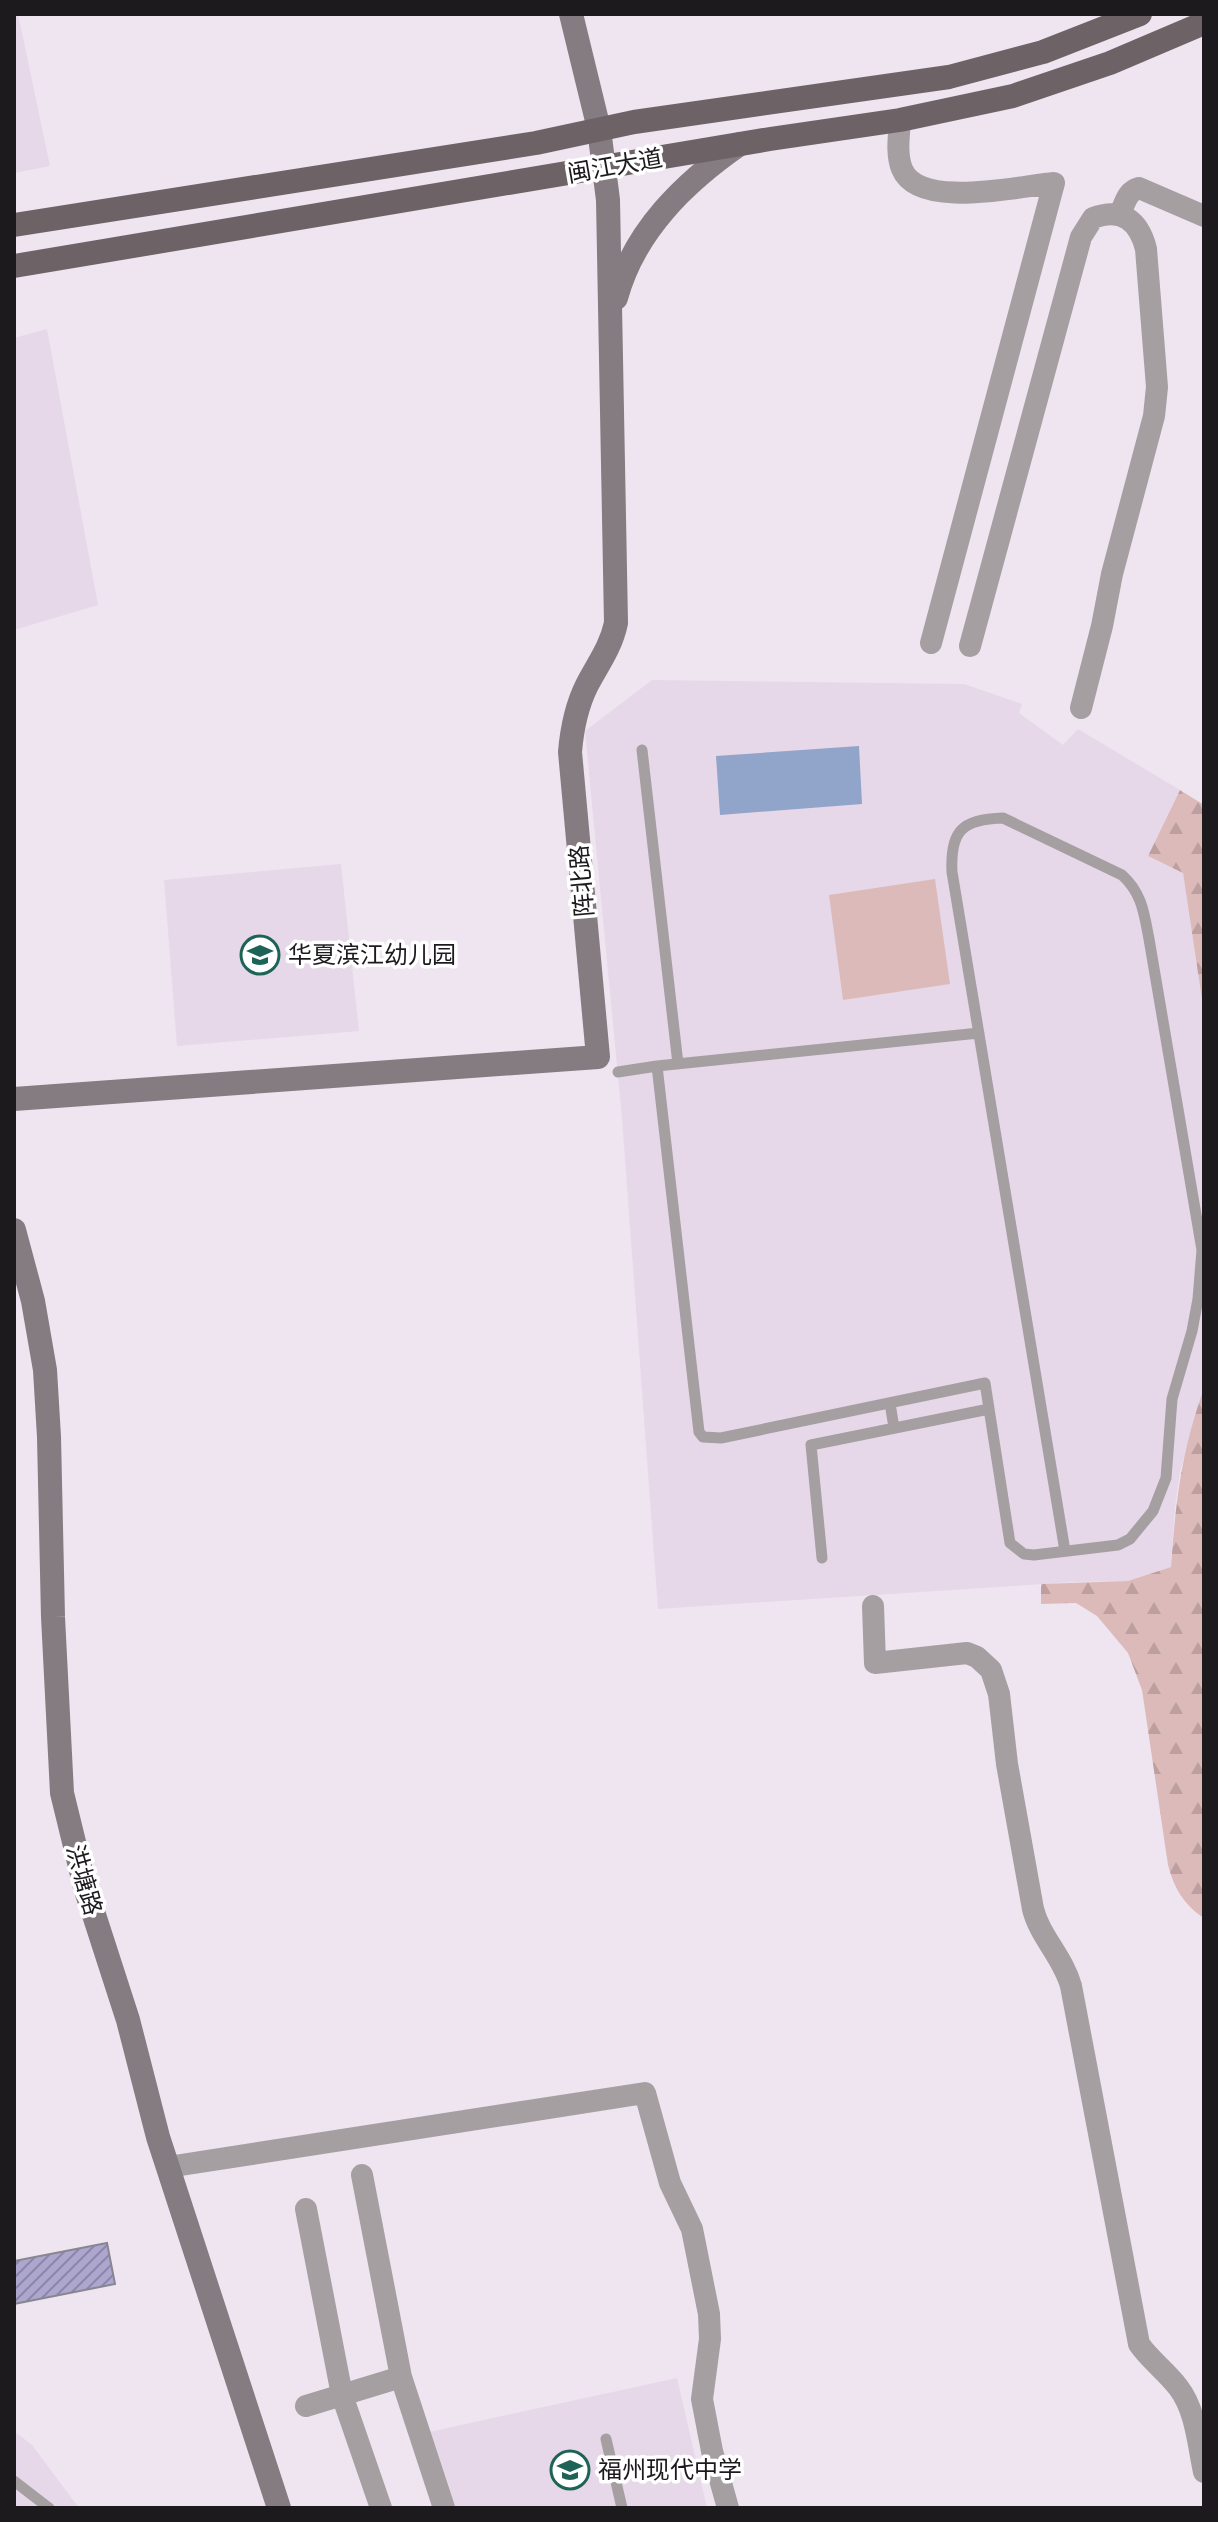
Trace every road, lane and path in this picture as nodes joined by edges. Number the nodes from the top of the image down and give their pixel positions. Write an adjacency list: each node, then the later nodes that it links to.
1 (571, 14): 5 (street, 阵北路)
2 (1140, 14): 5 (main road, 闽江大道)
3 (1204, 24): 4 (main road, 闽江大道)
4 (900, 120): 6 (main road, 闽江大道); 13 (street)
5 (599, 129): 7 (street, 阵北路); 10 (main road, 闽江大道)
6 (740, 144): 7 (main road, 闽江大道); 12 (street)
7 (605, 168): 11 (main road, 闽江大道); 12 (street, 阵北路)
8 (1120, 214): 9 (street); 14 (street); 15 (street)
9 (1204, 216)
10 (14, 225)
11 (14, 266)
12 (610, 320): 21 (street, 阵北路)
13 (931, 643)
14 (970, 646)
15 (1081, 708)
16 (642, 750): 18 (lane)
17 (979, 1033): 18 (lane); 26 (lane); 26 (lane)
18 (678, 1064): 19 (lane)
19 (657, 1066): 20 (lane); 23 (lane)
20 (618, 1072)
21 (14, 1099)
22 (14, 1230): 29 (street, 洪塘路)
23 (890, 1403): 24 (lane); 25 (lane)
24 (989, 1409): 25 (lane); 26 (lane)
25 (894, 1428): 27 (lane)
26 (1065, 1551)
27 (822, 1558)
28 (873, 1606): 36 (street)
29 (168, 2167): 39 (street, 洪塘路); 43 (street)
30 (362, 2175): 32 (street)
31 (306, 2209): 33 (street)
32 (401, 2377): 33 (street); 41 (street)
33 (342, 2395): 34 (street); 40 (street)
34 (306, 2406)
35 (606, 2439): 42 (lane)
36 (1204, 2472)
37 (14, 2481): 38 (lane)
38 (49, 2508)
39 (279, 2508)
40 (381, 2508)
41 (444, 2508)
42 (622, 2508)
43 (728, 2508)

